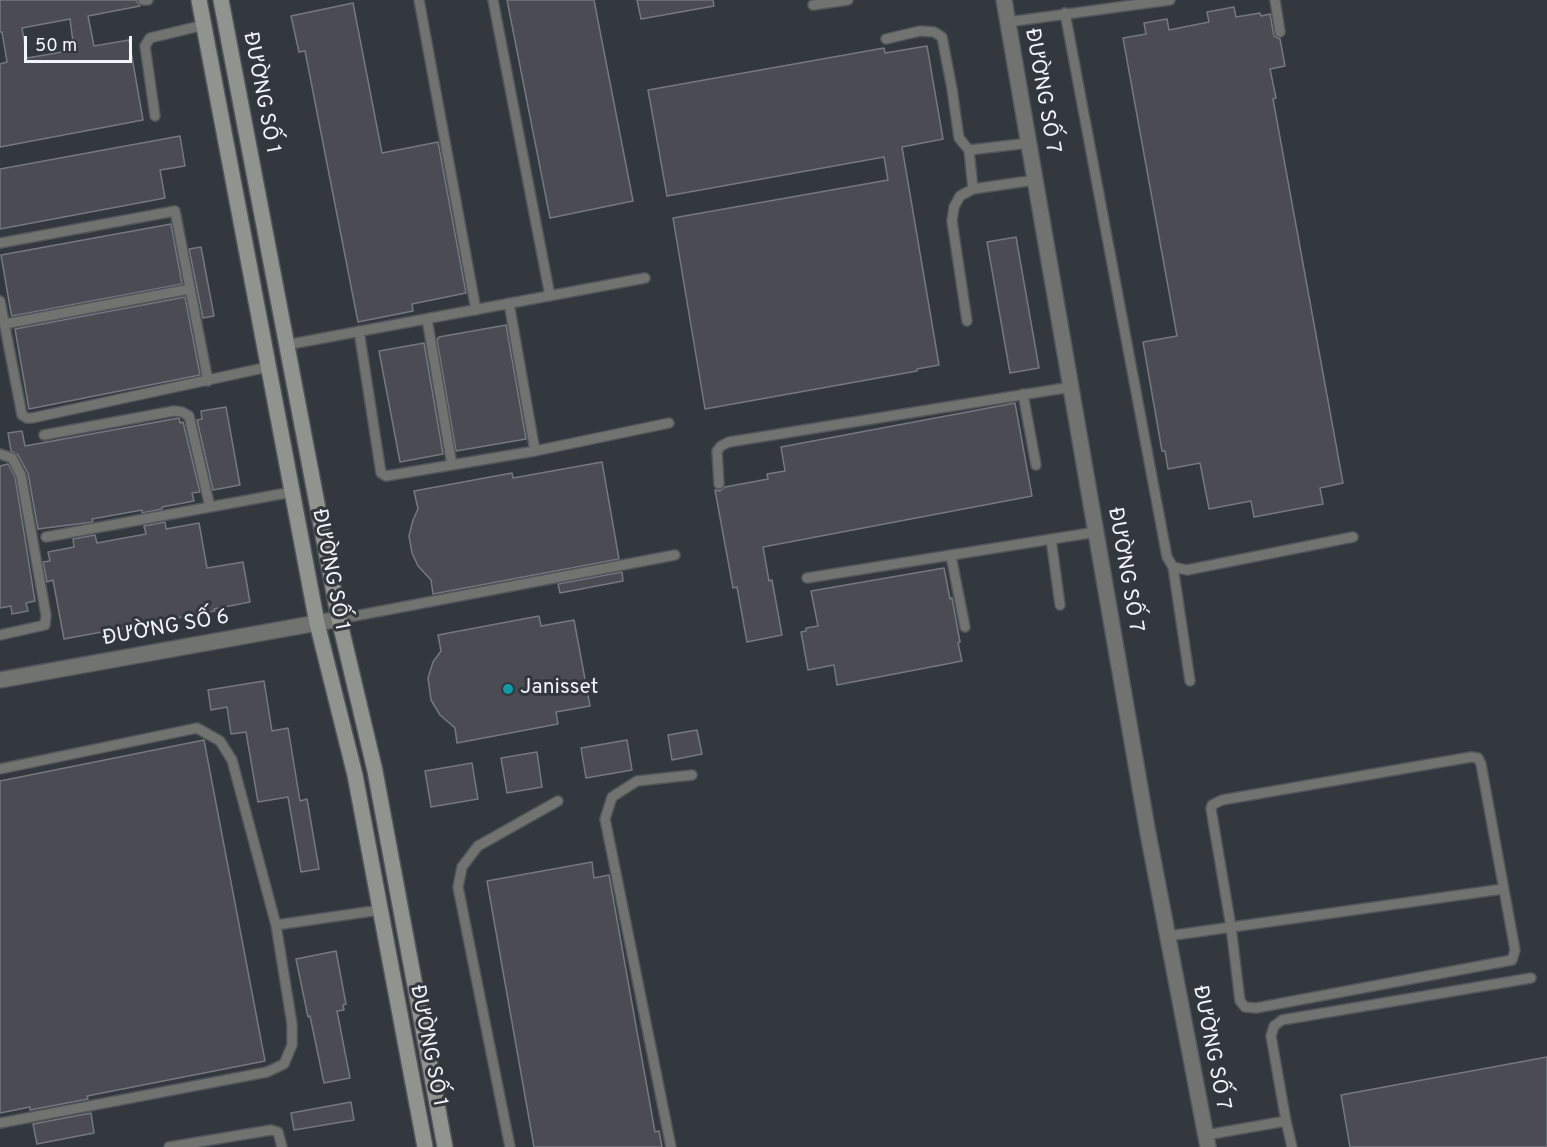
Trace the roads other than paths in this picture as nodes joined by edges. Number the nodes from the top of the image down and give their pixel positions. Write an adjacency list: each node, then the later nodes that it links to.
1 (199, 0): 12 (street, ĐƯỜNG SỐ 1)
2 (221, 0): 31 (street, ĐƯỜNG SỐ 1)
3 (419, 0): 26 (lane)
4 (493, 0): 23 (lane)
5 (848, 0): 9 (lane)
6 (1004, 0): 11 (street, ĐƯỜNG SỐ 7)
7 (1170, 0): 10 (lane)
8 (1275, 0): 13 (lane)
9 (813, 5)
10 (1065, 14): 11 (lane); 51 (lane)
11 (1008, 22): 16 (street, ĐƯỜNG SỐ 7)
12 (204, 25): 15 (lane); 32 (street, ĐƯỜNG SỐ 1)
13 (1280, 32)
14 (886, 39): 17 (lane)
15 (155, 116)
16 (1029, 143): 17 (lane); 18 (street, ĐƯỜNG SỐ 7)
17 (969, 150): 19 (lane)
18 (1035, 180): 19 (lane); 34 (street, ĐƯỜNG SỐ 7)
19 (974, 189): 28 (lane)
20 (0, 243): 22 (lane)
21 (645, 278): 23 (lane)
22 (190, 289): 29 (lane); 33 (lane)
23 (550, 296): 25 (lane)
24 (0, 301): 29 (lane)
25 (510, 303): 26 (lane); 38 (lane)
26 (476, 309): 27 (lane)
27 (427, 319): 30 (lane); 40 (lane)
28 (967, 321)
29 (5, 324): 33 (lane)
30 (359, 332): 31 (lane); 40 (lane)
31 (286, 345): 54 (street, ĐƯỜNG SỐ 1)
32 (268, 367): 33 (lane); 43 (street, ĐƯỜNG SỐ 1)
33 (208, 381)
34 (1071, 387): 35 (lane); 45 (street, ĐƯỜNG SỐ 7)
35 (1023, 394): 41 (lane); 42 (lane)
36 (669, 423): 38 (lane)
37 (44, 435): 44 (lane)
38 (535, 451): 40 (lane)
39 (0, 454): 57 (lane)
40 (452, 465)
41 (1036, 465)
42 (719, 484)
43 (292, 492): 44 (lane); 55 (street, ĐƯỜNG SỐ 1)
44 (210, 507): 46 (lane)
45 (1096, 532): 48 (lane); 67 (street, ĐƯỜNG SỐ 7)
46 (46, 537)
47 (1353, 537): 51 (lane)
48 (1050, 539): 50 (lane); 53 (lane)
49 (675, 555): 54 (lane)
50 (951, 556): 52 (lane); 56 (lane)
51 (1173, 567): 59 (lane)
52 (807, 578)
53 (1060, 605)
54 (339, 619): 55 (street, ĐƯỜNG SỐ 6); 75 (street, ĐƯỜNG SỐ 1)
55 (316, 623): 58 (street, ĐƯỜNG SỐ 6); 64 (street, ĐƯỜNG SỐ 1)
56 (965, 627)
57 (0, 635)
58 (0, 680)
59 (1190, 681)
60 (0, 769): 65 (lane)
61 (692, 775): 77 (lane)
62 (558, 801): 76 (lane)
63 (1503, 889): 66 (lane); 66 (lane); 66 (lane)
64 (380, 910): 65 (lane); 74 (street, ĐƯỜNG SỐ 1)
65 (276, 925): 70 (lane)
66 (1231, 927): 67 (lane)
67 (1168, 936): 71 (street, ĐƯỜNG SỐ 7)
68 (1531, 978): 69 (lane)
69 (1286, 1120): 71 (lane); 78 (lane)
70 (0, 1123)
71 (1207, 1141)
72 (169, 1147): 73 (lane)
73 (282, 1147)
74 (425, 1147)
75 (445, 1147)
76 (510, 1147)
77 (671, 1147)
78 (1292, 1147)

